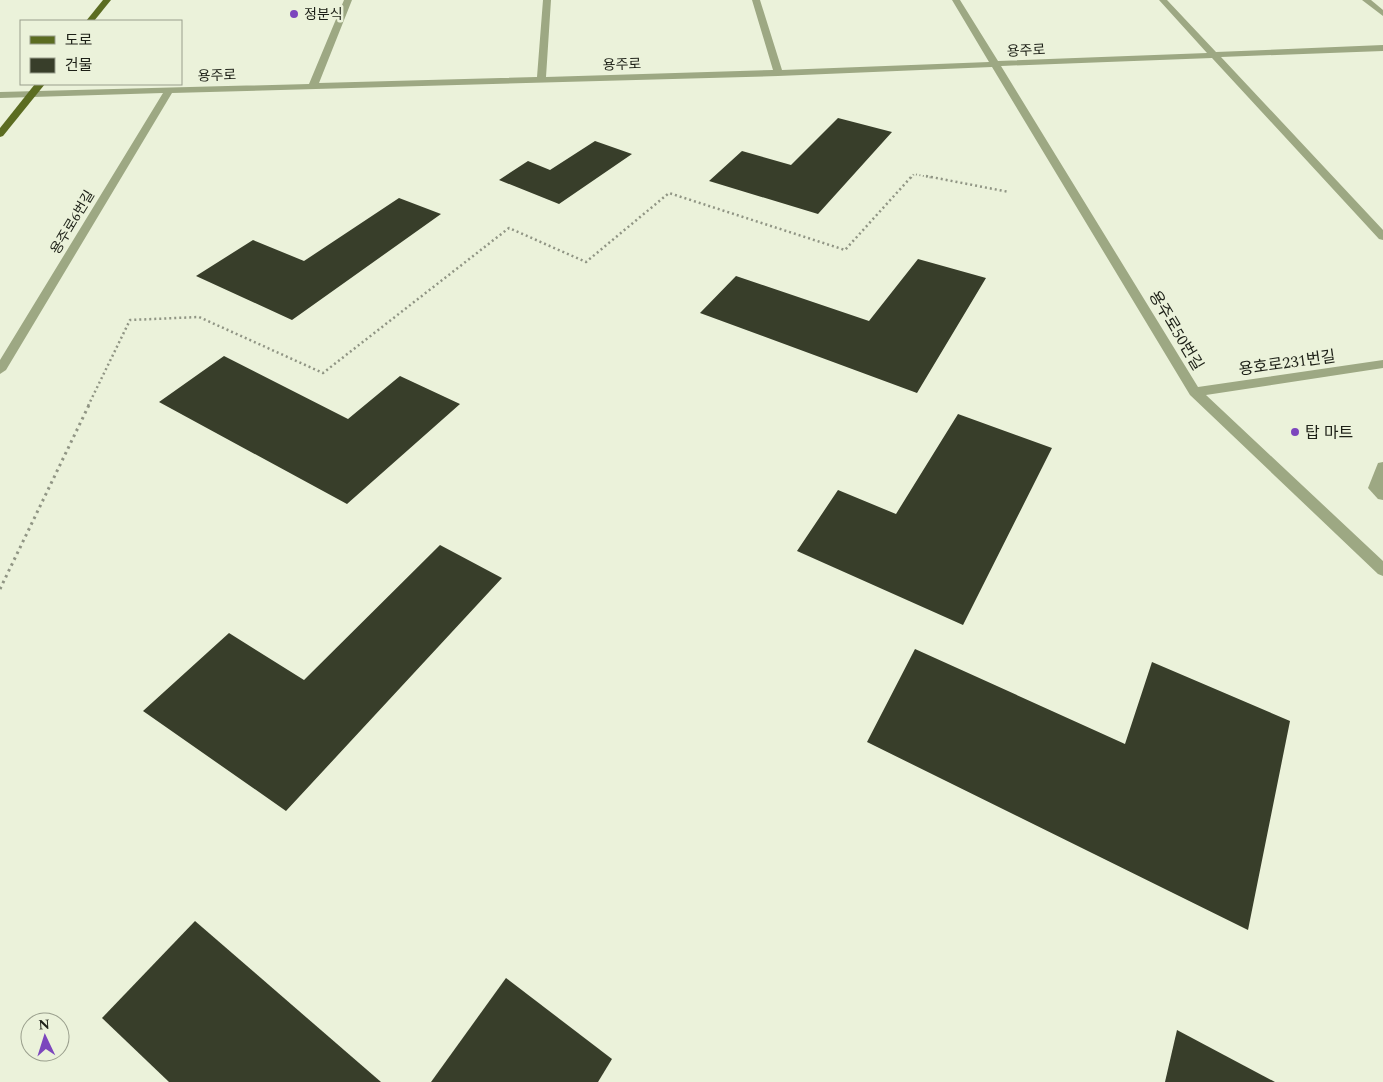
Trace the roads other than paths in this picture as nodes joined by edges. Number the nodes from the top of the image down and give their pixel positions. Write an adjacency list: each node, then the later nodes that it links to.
1 (108, 0): 9 (main road)
2 (348, 0): 16 (street)
3 (548, 0): 14 (street)
4 (756, 0): 13 (street)
5 (956, 0): 12 (street, 용주로50번길)
6 (1163, 0): 11 (street)
7 (1366, 0): 8 (street)
8 (1383, 14)
9 (91, 20)
10 (1383, 48): 11 (street, 용주로)
11 (1213, 55): 12 (street, 용주로); 21 (street)
12 (995, 65): 13 (street, 용주로); 24 (street, 용주로50번길)
13 (778, 73): 14 (street, 용주로)
14 (541, 80): 16 (street, 용주로)
15 (39, 85): 18 (main road)
16 (314, 86): 17 (street, 용주로)
17 (169, 90): 18 (street, 용주로); 23 (street, 용주로6번길)
18 (31, 95): 19 (street, 용주로); 20 (main road)
19 (0, 96)
20 (0, 134)
21 (1383, 237)
22 (1383, 364): 24 (street, 용호로231번길)
23 (0, 370)
24 (1195, 392): 27 (street, 용주로50번길)
25 (1383, 467): 26 (street)
26 (1383, 495)
27 (1383, 570)

